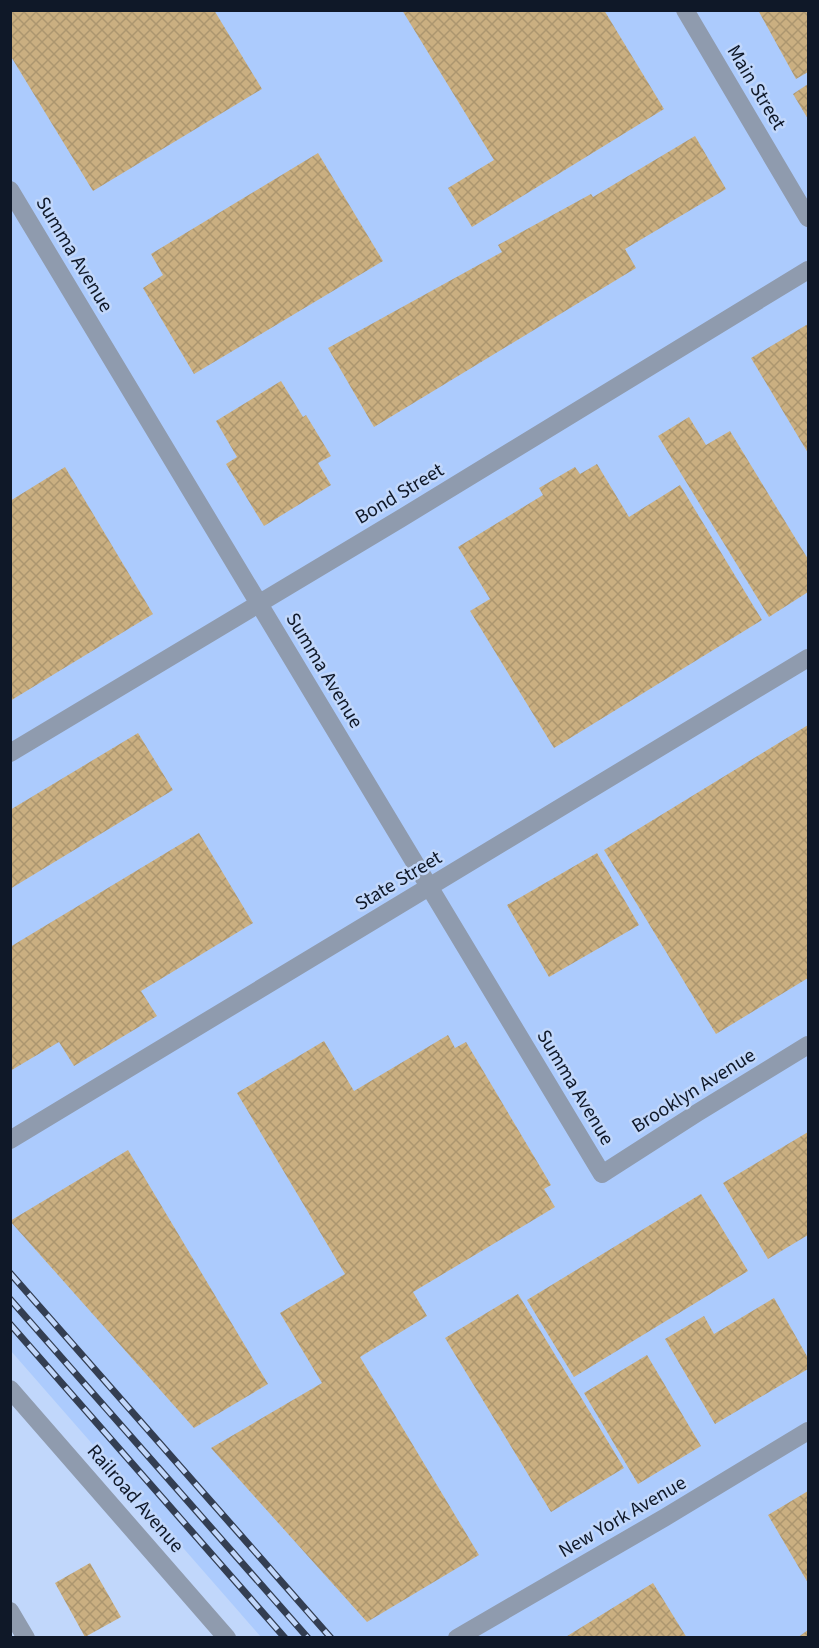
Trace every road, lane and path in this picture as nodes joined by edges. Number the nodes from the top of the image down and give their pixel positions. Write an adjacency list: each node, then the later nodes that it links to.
1 (685, 10): 3 (street, Main Street)
2 (10, 190): 5 (street, Summa Avenue)
3 (808, 218)
4 (808, 270): 5 (street, Bond Street)
5 (258, 603): 7 (street, Bond Street); 8 (street, Summa Avenue)
6 (808, 658): 8 (street, State Street)
7 (10, 753)
8 (430, 888): 10 (street, State Street); 11 (street, Summa Avenue)
9 (808, 1045): 11 (street, Brooklyn Avenue)
10 (10, 1140)
11 (602, 1174)
12 (10, 1389): 16 (street, Railroad Avenue)
13 (808, 1431): 17 (street, New York Avenue)
14 (10, 1611): 15 (street)
15 (26, 1638)
16 (227, 1638)
17 (457, 1638)

